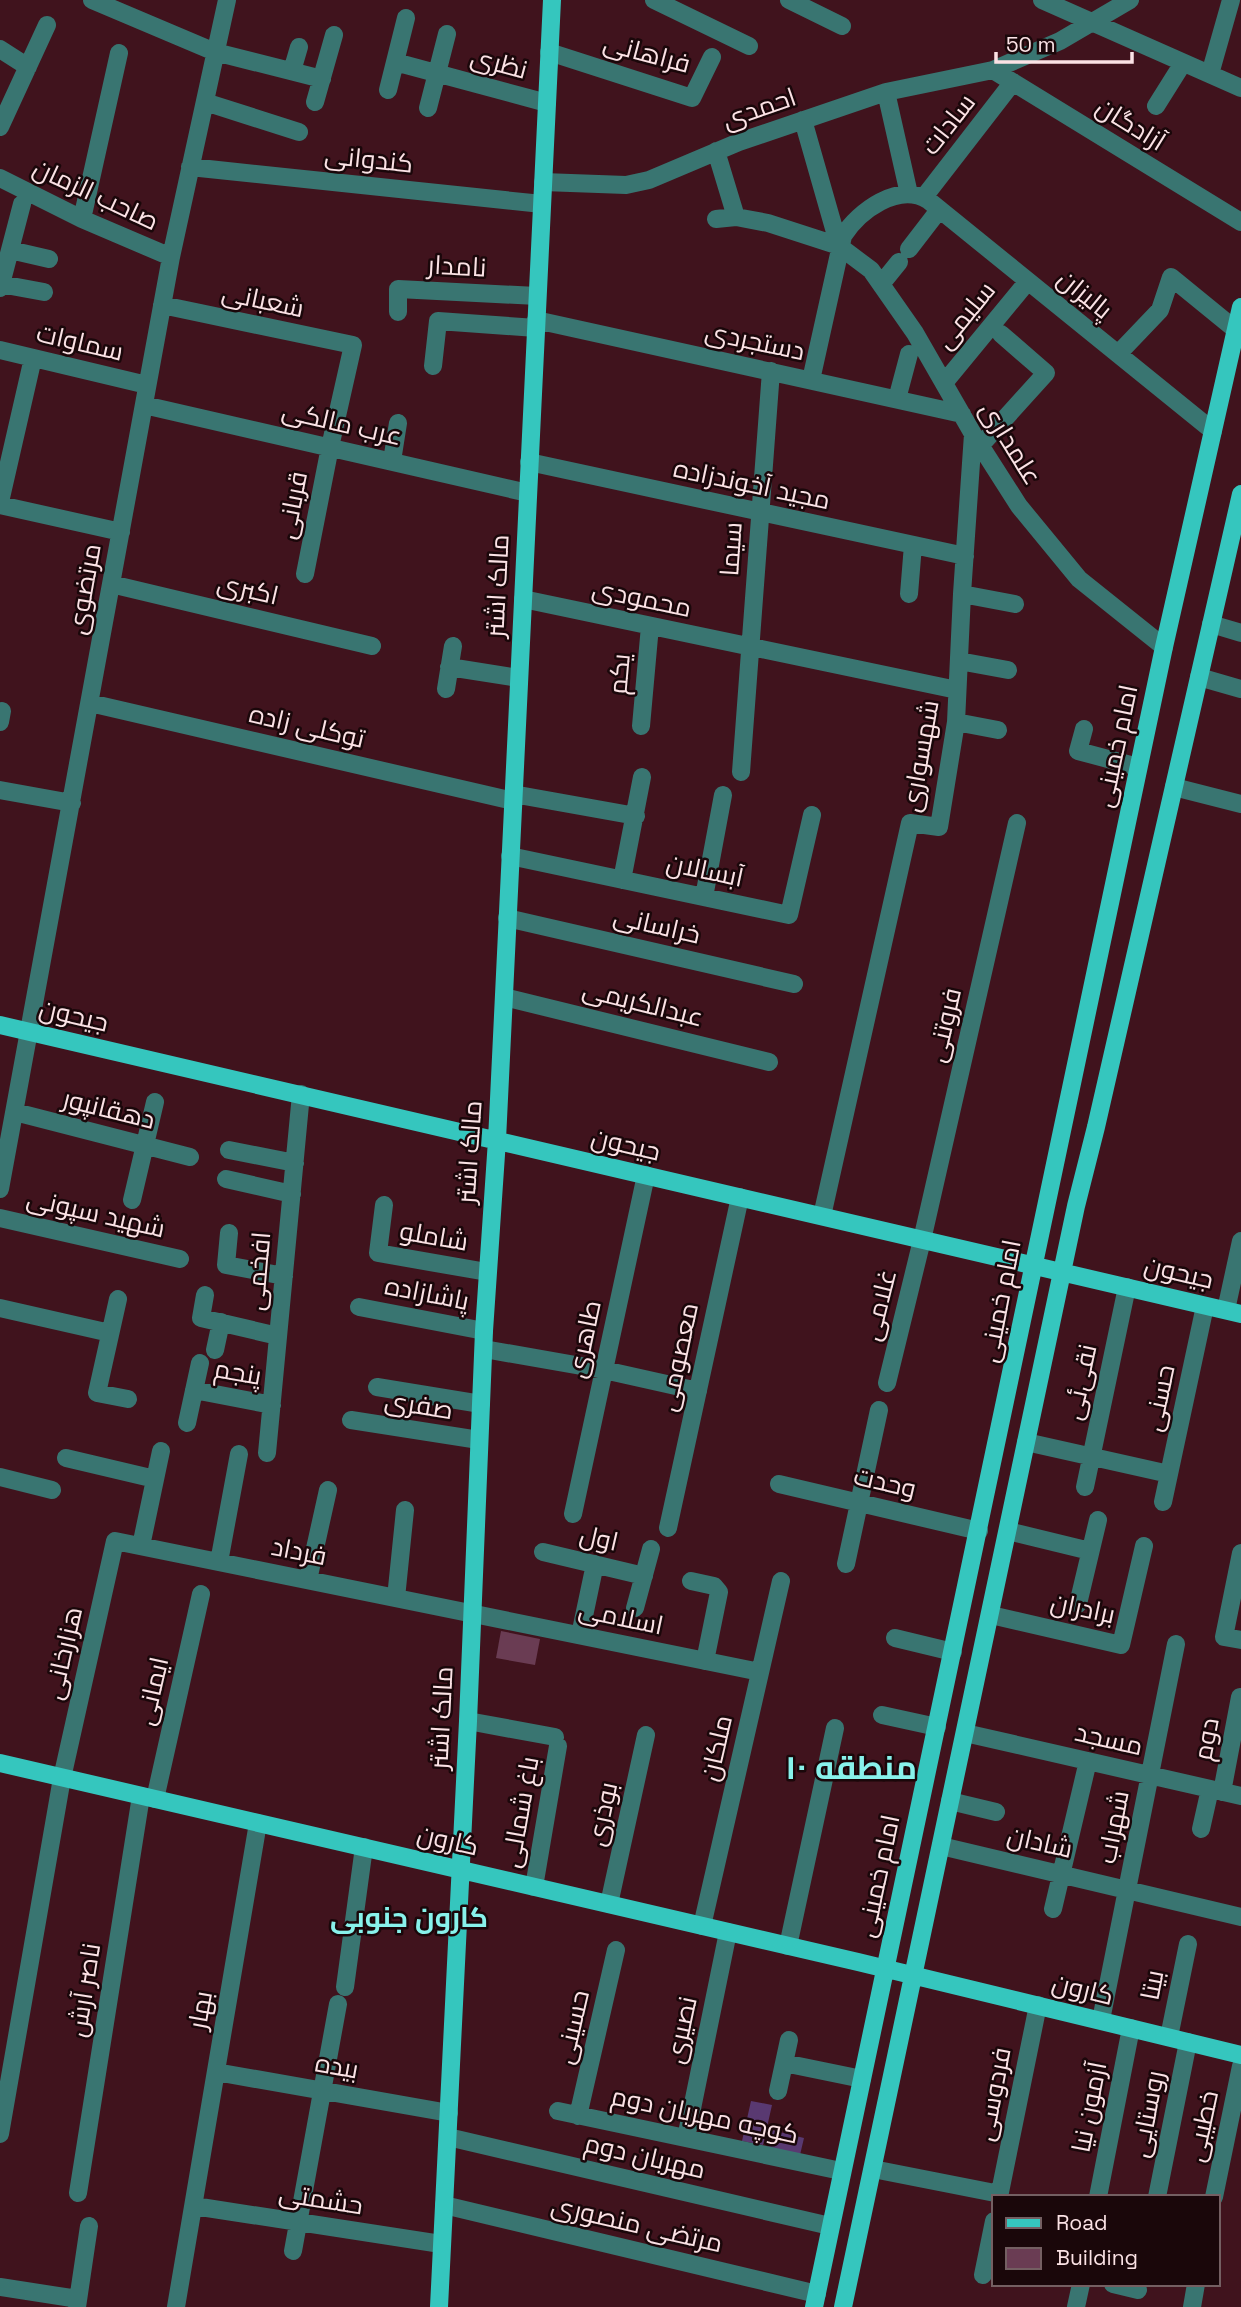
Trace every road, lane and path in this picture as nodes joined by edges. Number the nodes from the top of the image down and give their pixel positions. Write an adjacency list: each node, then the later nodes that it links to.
1 (92, 0): 18 (street)
2 (227, 0): 18 (street, مرتضوی)
3 (552, 0): 19 (main road, مالک اشتر)
4 (654, 0): 15 (street)
5 (789, 0): 12 (street)
6 (1042, 0): 10 (street)
7 (1130, 0): 10 (street, احمدی)
8 (1231, 0): 28 (street)
9 (406, 18): 22 (street)
10 (1093, 24): 23 (street); 25 (street, احمدی)
11 (47, 25): 24 (street)
12 (842, 26)
13 (447, 34): 27 (street, نظری)
14 (334, 35): 29 (street)
15 (749, 46)
16 (299, 47): 26 (street)
17 (0, 49): 24 (street)
18 (215, 52): 26 (street); 35 (street, مرتضوی)
19 (549, 52): 21 (street, فراهانی); 37 (main road, مالک اشتر)
20 (120, 53): 52 (street)
21 (712, 57)
22 (395, 62): 27 (street, نظری); 32 (street)
23 (1183, 62): 28 (street); 38 (street)
24 (28, 66): 34 (street)
25 (993, 70): 30 (street, آزادگان); 33 (street, احمدی)
26 (292, 71): 29 (street)
27 (437, 73): 37 (street, نظری); 39 (street, نظری)
28 (1210, 74): 31 (street)
29 (322, 79): 36 (street)
30 (1013, 82): 47 (street, سادات); 54 (street, آزادگان)
31 (1241, 88)
32 (388, 90)
33 (886, 92): 40 (street, احمدی); 47 (street)
34 (6, 94): 41 (street)
35 (205, 102): 42 (street); 44 (street, مرتضوی)
36 (315, 102)
37 (547, 103): 46 (main road, مالک اشتر)
38 (1156, 106)
39 (428, 108)
40 (803, 120): 43 (street, احمدی); 55 (street)
41 (0, 127)
42 (299, 132)
43 (716, 151): 46 (street, احمدی); 51 (street)
44 (190, 167): 49 (street, کندوانی); 57 (street, مرتضوی)
45 (0, 178): 52 (street, صاحب الزمان)
46 (543, 182): 49 (main road, مالک اشتر)
47 (917, 196): 50 (street, پالیزان); 55 (street)
48 (22, 204): 56 (street)
49 (542, 204): 63 (main road, مالک اشتر)
50 (939, 210): 59 (street, پالیزان); 60 (street)
51 (736, 217): 53 (street, علمداری); 55 (street, علمداری)
52 (82, 219): 57 (street, صاحب الزمان)
53 (716, 219)
54 (1241, 222)
55 (839, 246): 60 (street, علمداری); 77 (street)
56 (10, 250): 58 (street); 61 (street)
57 (171, 257): 64 (street, مرتضوی)
58 (49, 259)
59 (1027, 281): 73 (street, پالیزان); 78 (street, سلیمی)
60 (882, 283): 78 (street, علمداری)
61 (1, 286): 62 (street)
62 (44, 292)
63 (537, 296): 66 (street, نامدار); 67 (main road, مالک اشتر)
64 (162, 306): 70 (street, شعبانی); 79 (street, مرتضوی)
65 (1241, 307): 68 (main road, امام خمینی)
66 (398, 312)
67 (536, 324): 75 (street); 76 (street, دستجردی); 88 (main road, مالک اشتر)
68 (1236, 330): 73 (street); 84 (main road, امام خمینی)
69 (1001, 334): 85 (street)
70 (353, 345): 86 (street, قربانی)
71 (0, 350): 74 (street, سماوات)
72 (909, 354): 80 (street, سلیمی)
73 (1118, 354): 84 (street, پالیزان)
74 (33, 358): 79 (street, سماوات); 91 (street)
75 (433, 366)
76 (771, 371): 77 (street, دستجردی); 92 (street, سیما)
77 (811, 380): 80 (street, دستجردی)
78 (944, 383): 82 (street, علمداری)
79 (148, 385): 81 (street, مرتضوی)
80 (897, 399): 82 (street, دستجردی)
81 (144, 405): 86 (street, عرب مالکی); 93 (street, مرتضوی)
82 (962, 414): 85 (street, علمداری)
83 (398, 423): 87 (street)
84 (1213, 431): 108 (main road, امام خمینی)
85 (977, 440): 95 (street, شهسواری); 108 (street, علمداری)
86 (330, 447): 87 (street, عرب مالکی); 96 (street, قربانی)
87 (392, 461): 89 (street, عرب مالکی)
88 (529, 462): 89 (main road, مالک اشتر); 92 (street, مجید آخوندزاده)
89 (528, 492): 100 (main road, مالک اشتر)
90 (1241, 494): 102 (main road, امام خمینی)
91 (0, 504): 93 (street)
92 (761, 512): 94 (street, مجید آخوندزاده); 107 (street, سیما)
93 (121, 532): 97 (street, مرتضوی)
94 (913, 545): 95 (street, مجید آخوندزاده); 98 (street)
95 (965, 556): 99 (street, شهسواری)
96 (305, 573)
97 (111, 584): 105 (street, اکبری); 117 (street, مرتضوی)
98 (909, 594)
99 (962, 594): 101 (street); 109 (street, شهسواری)
100 (523, 599): 103 (street, محمودی); 113 (main road, مالک اشتر)
101 (1015, 604)
102 (1211, 624): 104 (street); 112 (main road, امام خمینی)
103 (650, 626): 107 (street, محمودی); 119 (street, یکم)
104 (1241, 633)
105 (372, 646)
106 (453, 646): 110 (street)
107 (750, 647): 116 (street, محمودی); 123 (street)
108 (1164, 647): 122 (main road, امام خمینی)
109 (959, 661): 111 (street); 116 (street, شهسواری)
110 (449, 667): 113 (street); 114 (street)
111 (1008, 670)
112 (1199, 677): 115 (street); 125 (main road, امام خمینی)
113 (519, 678): 128 (main road, مالک اشتر)
114 (446, 689)
115 (1241, 689)
116 (957, 690): 118 (street, شهسواری)
117 (90, 703): 128 (street, توکلی زاده); 129 (street, مرتضوی)
118 (956, 722): 121 (street); 160 (street, شهسواری)
119 (641, 726)
120 (1084, 729): 122 (street)
121 (998, 730)
122 (1138, 767): 153 (main road, امام خمینی)
123 (741, 772)
124 (642, 777): 131 (street)
125 (1174, 787): 130 (street); 155 (main road, امام خمینی)
126 (0, 790): 129 (street)
127 (723, 795): 136 (street)
128 (513, 797): 131 (street); 134 (main road, مالک اشتر)
129 (72, 803): 141 (street, مرتضوی)
130 (1241, 804)
131 (636, 816): 135 (street)
132 (812, 816): 136 (street, آبسالان)
133 (1017, 823): 163 (street, فروتنی)
134 (510, 856): 135 (street, آبسالان); 137 (main road, مالک اشتر)
135 (622, 880): 136 (street, آبسالان)
136 (704, 897)
137 (507, 918): 138 (street, خراسانی); 139 (main road, مالک اشتر)
138 (794, 984)
139 (503, 997): 142 (street, عبدالکریمی); 146 (main road, مالک اشتر)
140 (0, 1025): 141 (main road, جیحون)
141 (30, 1031): 143 (main road, جیحون); 145 (street, مرتضوی)
142 (769, 1062)
143 (301, 1094): 146 (main road, جیحون); 150 (street, افخمی)
144 (155, 1102): 147 (street)
145 (15, 1112): 147 (street, دهقانپور); 154 (street, مرتضوی)
146 (497, 1140): 151 (main road, جیحون); 167 (main road, مالک اشتر)
147 (145, 1145): 149 (street, دهقانپور); 158 (street)
148 (229, 1150): 150 (street)
149 (190, 1157)
150 (295, 1163): 156 (street, افخمی)
151 (646, 1175): 157 (main road, جیحون); 183 (street, طاهری)
152 (226, 1179): 156 (street)
153 (1051, 1184): 155 (main road); 166 (main road, امام خمینی)
154 (0, 1189)
155 (1080, 1192): 168 (main road, امام خمینی)
156 (292, 1194): 169 (street, افخمی)
157 (740, 1197): 160 (main road, جیحون); 187 (street, معصومی)
158 (132, 1200)
159 (384, 1205): 167 (street, شاملو)
160 (822, 1216): 163 (main road, جیحون)
161 (0, 1218): 165 (street, شهید سپونی)
162 (229, 1233): 169 (street)
163 (922, 1240): 166 (main road, جیحون); 184 (street, غلامی)
164 (1241, 1241): 176 (street)
165 (180, 1259)
166 (1033, 1266): 168 (main road, جیحون); 214 (main road, امام خمینی)
167 (487, 1272): 180 (main road, مالک اشتر)
168 (1062, 1272): 170 (main road, جیحون); 195 (main road, امام خمینی)
169 (284, 1276): 179 (street, افخمی)
170 (1127, 1287): 173 (main road, جیحون); 199 (street, نقی‌ئی)
171 (205, 1295): 177 (street)
172 (118, 1299): 178 (street)
173 (1205, 1306): 176 (main road, جیحون); 201 (street, حسنی)
174 (359, 1307): 180 (street, پاشازاده)
175 (0, 1308): 178 (street)
176 (1233, 1312)
177 (221, 1322): 179 (street); 181 (street)
178 (110, 1333): 188 (street)
179 (278, 1336): 190 (street, افخمی)
180 (484, 1340): 183 (street, پاشازاده); 189 (main road, مالک اشتر)
181 (215, 1350)
182 (200, 1363): 186 (street, پنجم)
183 (604, 1370): 187 (street, پاشازاده); 211 (street, طاهری)
184 (887, 1383)
185 (377, 1387): 189 (street)
186 (194, 1390): 190 (street, پنجم); 193 (street, پنجم)
187 (698, 1391): 213 (street, معصومی)
188 (128, 1399)
189 (481, 1404): 194 (main road, مالک اشتر)
190 (272, 1405): 197 (street, افخمی)
191 (879, 1410): 209 (street)
192 (351, 1420): 194 (street, صفری)
193 (187, 1423)
194 (479, 1440): 234 (main road, مالک اشتر)
195 (1026, 1442): 199 (street); 215 (main road, امام خمینی)
196 (161, 1451): 203 (street)
197 (267, 1453)
198 (239, 1454): 223 (street)
199 (1091, 1457): 201 (street); 205 (street, نقی‌ئی)
200 (66, 1458): 203 (street)
201 (1169, 1475): 208 (street, حسنی)
202 (0, 1477): 206 (street)
203 (155, 1479): 217 (street)
204 (779, 1484): 209 (street, وحدت)
205 (1085, 1486)
206 (52, 1490)
207 (328, 1490): 227 (street)
208 (1163, 1502)
209 (861, 1503): 214 (street, وحدت); 225 (street)
210 (405, 1510): 231 (street)
211 (573, 1514)
212 (1098, 1520): 219 (street)
213 (668, 1528)
214 (979, 1531): 240 (main road, امام خمینی)
215 (1008, 1531): 219 (street); 235 (main road, امام خمینی)
216 (115, 1541): 217 (street, فرداد); 253 (street, هزارخانی)
217 (141, 1546): 223 (street, فرداد)
218 (651, 1549): 226 (street)
219 (1090, 1551): 232 (street)
220 (543, 1552): 224 (street, اول)
221 (1142, 1552): 235 (street, برادران)
222 (1241, 1553): 238 (street)
223 (219, 1562): 227 (street, فرداد)
224 (595, 1564): 226 (street, اول); 236 (street)
225 (846, 1564)
226 (644, 1576): 233 (street)
227 (309, 1580): 231 (street, فرداد)
228 (691, 1581): 241 (street)
229 (781, 1581): 242 (street, ملکان)
230 (201, 1594): 256 (street, ایمانی)
231 (396, 1598): 234 (street, فرداد)
232 (1078, 1604)
233 (635, 1608)
234 (472, 1613): 236 (street, اسلامی); 245 (main road, مالک اشتر)
235 (991, 1615): 248 (main road, امام خمینی)
236 (580, 1635): 241 (street, اسلامی)
237 (895, 1638): 240 (street)
238 (1241, 1640)
239 (1176, 1644): 252 (street, شهراب)
240 (953, 1652): 246 (main road, امام خمینی)
241 (705, 1661): 242 (street, اسلامی)
242 (760, 1672): 270 (street, ملکان)
243 (1240, 1697): 254 (street, دوم)
244 (882, 1715): 246 (street)
245 (468, 1721): 263 (main road, مالک اشتر); 265 (street, باغ شمالی)
246 (937, 1727): 275 (main road, امام خمینی)
247 (835, 1728): 273 (street)
248 (965, 1733): 250 (street, مسجد); 257 (main road, امام خمینی)
249 (646, 1735): 267 (street, بوذری)
250 (1088, 1761): 252 (street, مسجد); 264 (street)
251 (0, 1763): 253 (main road, کارون)
252 (1150, 1775): 254 (street, مسجد); 266 (street, شهراب)
253 (62, 1778): 256 (main road, کارون); 295 (street, هزارخانی)
254 (1216, 1790): 255 (street, مسجد); 260 (street)
255 (1241, 1796)
256 (148, 1798): 259 (main road, کارون); 300 (street, ناصر آرش)
257 (950, 1801): 258 (street); 261 (main road, امام خمینی)
258 (996, 1812)
259 (258, 1823): 262 (main road, کارون); 288 (street, بهار)
260 (1200, 1829)
261 (941, 1846): 264 (street, شادان); 276 (main road, امام خمینی)
262 (364, 1847): 263 (main road, کارون); 277 (street)
263 (459, 1870): 265 (main road, کارون); 293 (main road, مالک اشتر)
264 (1061, 1874): 266 (street, شادان); 268 (street)
265 (534, 1887): 267 (main road, کارون)
266 (1127, 1890): 269 (street); 280 (street, شهراب)
267 (609, 1904): 270 (main road, کارون)
268 (1053, 1909)
269 (1241, 1917)
270 (702, 1926): 271 (main road, کارون)
271 (728, 1932): 273 (main road, کارون); 297 (street, نصیری)
272 (1188, 1944): 282 (street, بیتا)
273 (788, 1945): 275 (main road, کارون)
274 (616, 1950): 294 (street, حسینی)
275 (884, 1968): 276 (main road, کارون); 289 (main road, امام خمینی)
276 (914, 1975): 279 (main road, کارون); 298 (main road, امام خمینی)
277 (345, 1987)
278 (338, 2004): 290 (street)
279 (1038, 2005): 280 (main road, کارون); 301 (street, فردوسی)
280 (1101, 2020): 281 (main road, کارون)
281 (1131, 2028): 282 (main road, کارون); 302 (street, آزمون نیا)
282 (1169, 2037): 284 (main road, کارون)
283 (789, 2040): 286 (street)
284 (1188, 2042): 285 (main road, کارون); 303 (street, روستایی)
285 (1241, 2054)
286 (784, 2063): 289 (street); 291 (street)
287 (1241, 2066): 304 (street, خطیبی)
288 (216, 2071): 290 (street, بیده); 306 (street, بهار)
289 (862, 2079): 299 (main road, امام خمینی)
290 (323, 2091): 293 (street, بیده); 307 (street)
291 (778, 2091)
292 (558, 2111): 294 (street, کوچه مهربان دوم)
293 (449, 2113): 296 (main road, مالک اشتر)
294 (578, 2116): 297 (street, کوچه مهربان دوم)
295 (0, 2134)
296 (447, 2137): 305 (main road, مالک اشتر); 309 (street, مهربان دوم)
297 (686, 2138): 299 (street, کوچه مهربان دوم)
298 (873, 2169): 301 (street, فردوسی); 323 (main road, امام خمینی)
299 (841, 2171): 309 (main road, امام خمینی)
300 (78, 2193)
301 (1000, 2195)
302 (1098, 2195)
303 (1157, 2195)
304 (1214, 2195)
305 (444, 2205): 311 (main road, مالک اشتر); 319 (street, مرتضی منصوری)
306 (194, 2206): 307 (street, حشمتی); 321 (street, بهار)
307 (299, 2222): 311 (street, حشمتی); 312 (street)
308 (89, 2226): 320 (street)
309 (830, 2226): 319 (main road, امام خمینی)
310 (992, 2231): 313 (street)
311 (441, 2244): 322 (main road, مالک اشتر)
312 (293, 2252)
313 (983, 2275)
314 (1081, 2286): 324 (street)
315 (1118, 2286): 318 (street)
316 (1196, 2286): 325 (street)
317 (0, 2287): 320 (street)
318 (1138, 2294)
319 (816, 2301)
320 (77, 2303)
321 (177, 2307)
322 (439, 2307)
323 (843, 2307)
324 (1076, 2307)
325 (1192, 2307)

